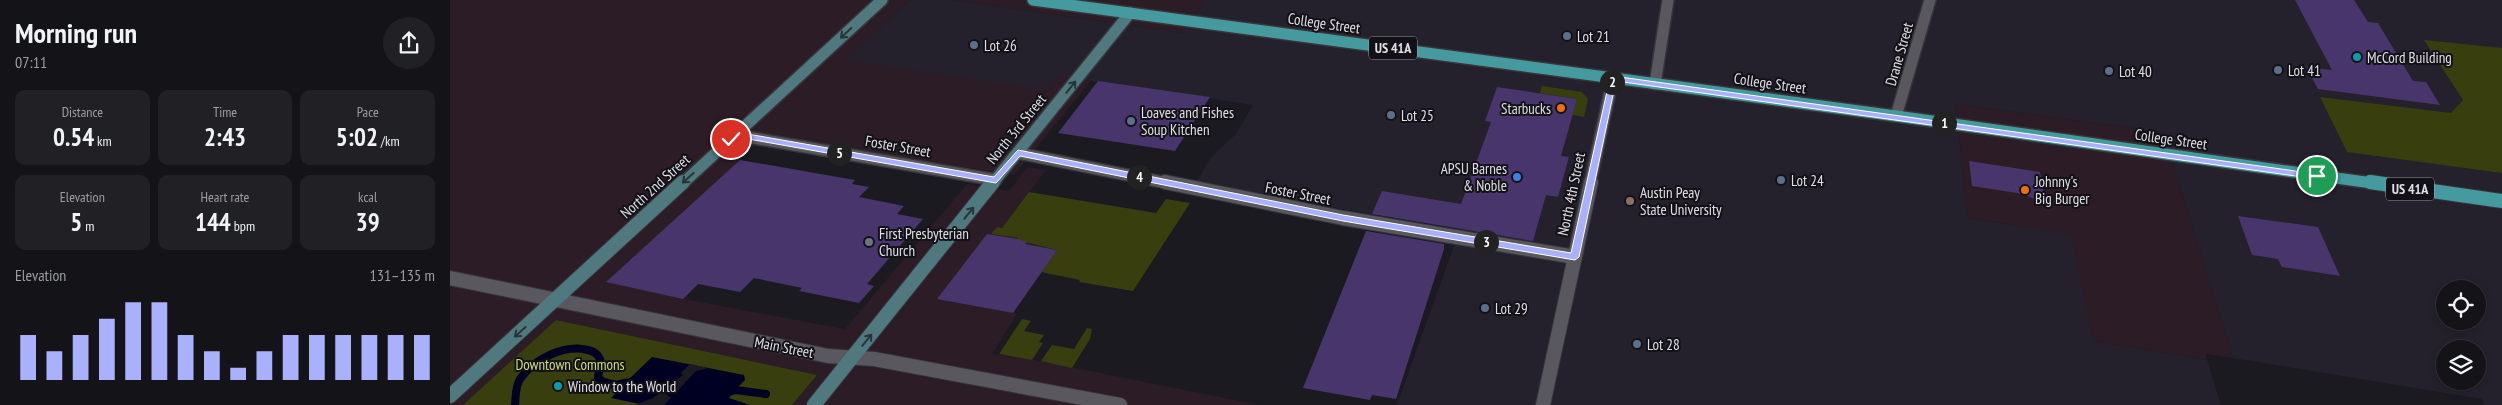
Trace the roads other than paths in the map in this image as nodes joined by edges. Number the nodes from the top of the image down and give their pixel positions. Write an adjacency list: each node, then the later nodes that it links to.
1 (882, 0): 9 (main road, North 2nd Street, one-way to 9)
2 (1033, 0): 5 (main road, College Street / US 41A)
3 (1668, 0): 7 (street)
4 (1930, 0): 8 (street, Drane Street)
5 (1130, 13): 6 (main road, College Street / US 41A); 10 (main road, North 3rd Street, one-way to 5)
6 (1613, 78): 7 (main road, College Street / US 41A); 13 (street, North 4th Street)
7 (1655, 84): 8 (main road, College Street / US 41A)
8 (1896, 116): 12 (main road, College Street / US 41A)
9 (736, 135): 11 (street, Foster Street); 15 (main road, North 2nd Street, one-way to 15)
10 (1018, 153): 11 (main road, North 3rd Street); 13 (street, Foster Street)
11 (996, 180): 16 (main road, North 3rd Street, one-way to 11)
12 (2502, 201)
13 (1575, 257): 20 (street, North 4th Street)
14 (450, 278): 15 (street, Main Street)
15 (556, 299): 16 (street, Main Street); 17 (main road, North 2nd Street, one-way to 17)
16 (853, 357): 18 (main road, North 3rd Street); 19 (street, Main Street)
17 (450, 396)
18 (814, 405)
19 (1120, 405)
20 (1542, 405)

